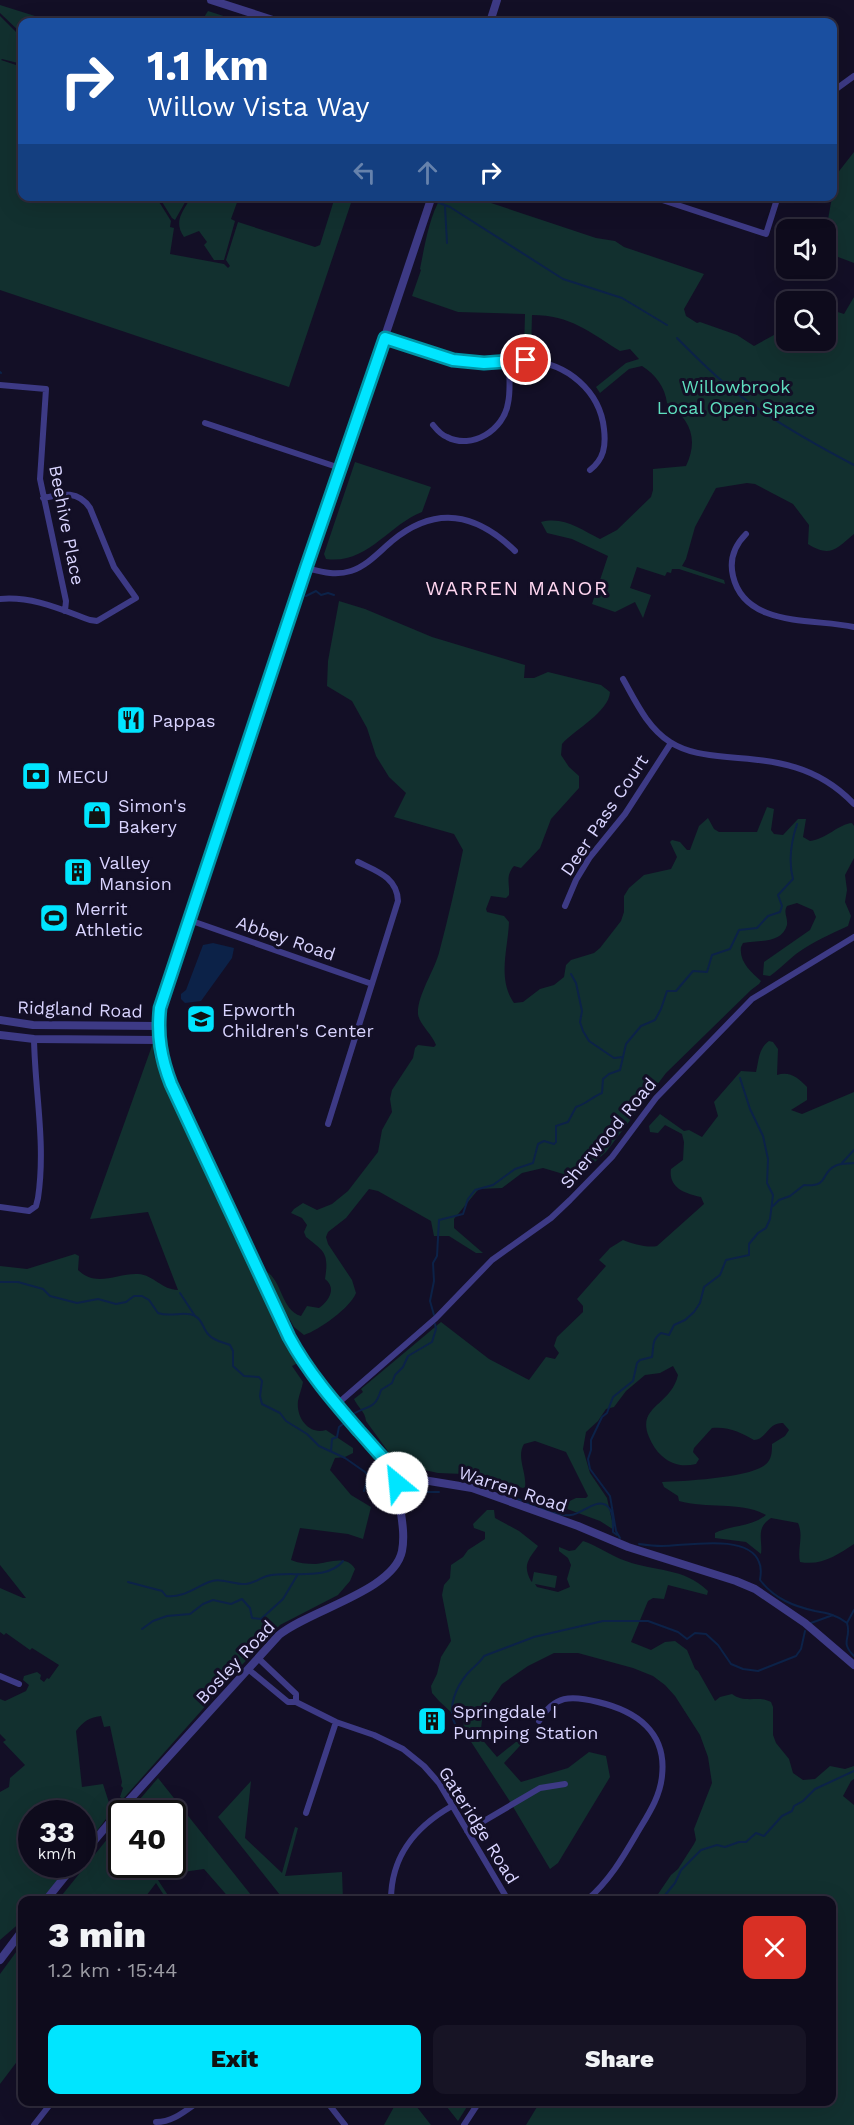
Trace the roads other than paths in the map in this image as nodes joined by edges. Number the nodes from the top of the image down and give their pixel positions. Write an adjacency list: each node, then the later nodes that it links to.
1 (211, 0): 3 (street)
2 (497, 0): 4 (street)
3 (267, 18)
4 (491, 18)
5 (854, 76): 6 (street)
6 (837, 88)
7 (431, 201): 10 (street)
8 (665, 201): 9 (street)
9 (776, 201)
10 (385, 338): 11 (street); 15 (street)
11 (509, 361): 14 (street); 16 (street)
12 (0, 385): 17 (street, Beehive Place)
13 (205, 423): 15 (street)
14 (433, 425)
15 (340, 468): 20 (street)
16 (590, 470)
17 (43, 498): 22 (street, Beehive Place); 22 (street)
18 (746, 534): 23 (street)
19 (515, 551): 20 (street)
20 (306, 568): 29 (street)
21 (0, 599): 22 (street, Beehive Place)
22 (65, 611)
23 (854, 627)
24 (622, 679): 25 (street)
25 (671, 743): 26 (street); 28 (street, Deer Pass Court)
26 (853, 802)
27 (358, 862): 31 (street)
28 (565, 906)
29 (189, 920): 31 (street, Abbey Road); 33 (street)
30 (854, 938): 39 (street, Sherwood Road)
31 (372, 984): 37 (street)
32 (0, 1020): 33 (street, Ridgland Road)
33 (158, 1026): 36 (street)
34 (0, 1035): 35 (street, Ridgland Road)
35 (34, 1039): 36 (street, Ridgland Road); 38 (street)
36 (159, 1040): 39 (street)
37 (328, 1124)
38 (0, 1207)
39 (336, 1405): 40 (street)
40 (398, 1472): 41 (street, Bosley Road); 42 (street, Warren Road)
41 (258, 1658): 43 (street, Bosley Road); 46 (street, Gateridge Road)
42 (854, 1665)
43 (248, 1669): 46 (street, Gateridge Road); 53 (street, Bosley Road)
44 (0, 1677): 45 (street)
45 (19, 1684)
46 (296, 1702): 48 (street, Gateridge Road)
47 (539, 1721): 58 (street)
48 (336, 1722): 50 (street, Gateridge Road); 51 (street)
49 (566, 1784): 52 (street)
50 (452, 1806): 52 (street, Gateridge Road); 56 (street)
51 (306, 1813)
52 (467, 1831): 57 (street, Gateridge Road)
53 (96, 1839)
54 (64, 1878): 55 (street)
55 (49, 1896)
56 (392, 1896)
57 (506, 1896)
58 (592, 1896)
59 (18, 1936): 60 (street)
60 (1, 1958)
61 (49, 2106): 66 (street)
62 (193, 2106): 65 (street)
63 (330, 2106): 67 (street)
64 (476, 2106): 68 (street)
65 (156, 2122)
66 (34, 2125)
67 (345, 2125)
68 (464, 2125)

